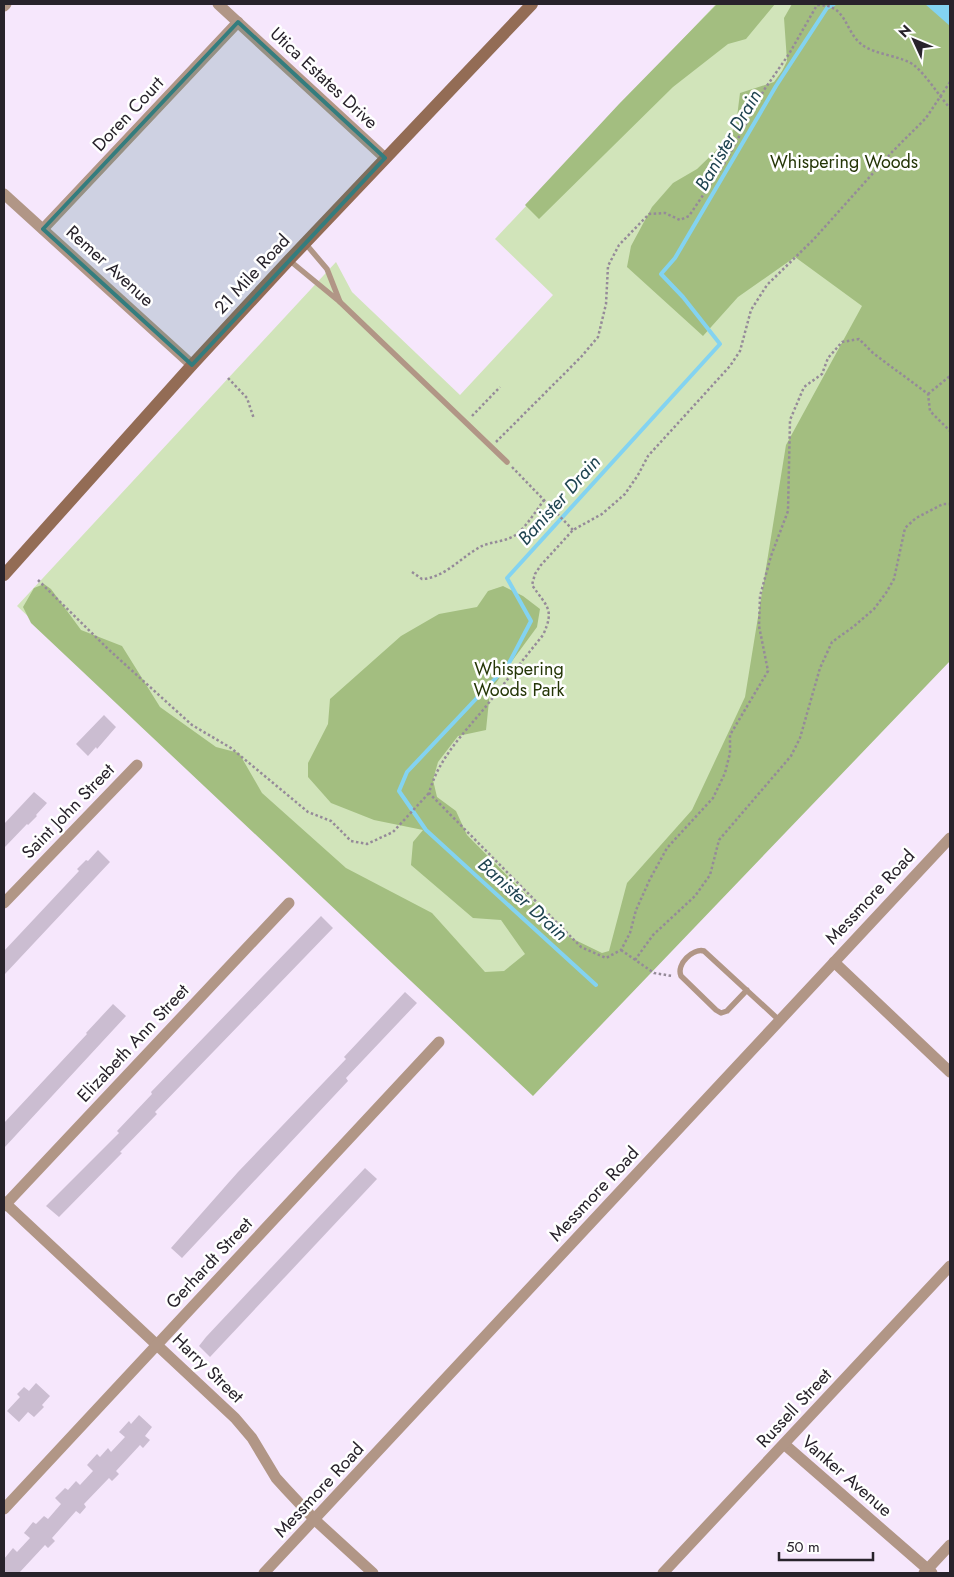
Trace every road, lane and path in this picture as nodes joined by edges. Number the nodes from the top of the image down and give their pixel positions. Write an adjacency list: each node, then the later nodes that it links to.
1 (218, 4): 4 (street, Utica Estates Drive)
2 (532, 4): 8 (street, 21 Mile Road)
3 (824, 5): 6 (path); 22 (path)
4 (238, 22): 8 (street, Utica Estates Drive); 10 (street, Doren Court)
5 (950, 82): 6 (path)
6 (940, 98): 7 (path); 26 (path)
7 (950, 108)
8 (385, 158): 11 (street, 21 Mile Road)
9 (4, 194): 10 (street, Remer Avenue)
10 (43, 229): 14 (street, Remer Avenue)
11 (305, 243): 12 (street, 21 Mile Road); 13 (lane)
12 (289, 260): 13 (lane); 14 (street, 21 Mile Road)
13 (340, 302): 20 (lane)
14 (192, 365): 28 (street, 21 Mile Road)
15 (950, 376): 18 (path)
16 (228, 378): 19 (path)
17 (500, 387): 20 (path)
18 (928, 394): 21 (path); 35 (path)
19 (254, 419)
20 (466, 423): 22 (lane)
21 (950, 431)
22 (491, 447): 23 (lane)
23 (507, 462): 24 (path)
24 (544, 500): 26 (path); 27 (path)
25 (950, 504): 36 (path)
26 (573, 530): 31 (path)
27 (412, 572)
28 (4, 575)
29 (38, 580): 31 (path)
30 (137, 765): 33 (street, Saint John Street)
31 (430, 793): 35 (path)
32 (950, 838): 37 (street, Messmore Road)
33 (4, 903)
34 (289, 903): 43 (street, Elizabeth Ann Street)
35 (621, 950): 36 (path)
36 (635, 960): 38 (path)
37 (834, 962): 40 (street, Messmore Road); 42 (street)
38 (681, 976): 39 (lane); 39 (lane)
39 (746, 990): 40 (lane)
40 (779, 1020): 48 (street, Messmore Road)
41 (439, 1042): 45 (street, Gerhardt Street)
42 (950, 1072)
43 (4, 1204): 45 (street, Harry Street)
44 (950, 1266): 46 (street, Russell Street)
45 (158, 1344): 47 (street, Gerhardt Street); 48 (street, Harry Street)
46 (784, 1444): 50 (street, Vanker Avenue); 53 (street, Russell Street)
47 (4, 1509)
48 (316, 1520): 51 (street, Messmore Road); 52 (street, Harry Street)
49 (950, 1545): 50 (street)
50 (928, 1572)
51 (264, 1573)
52 (373, 1573)
53 (663, 1573)

